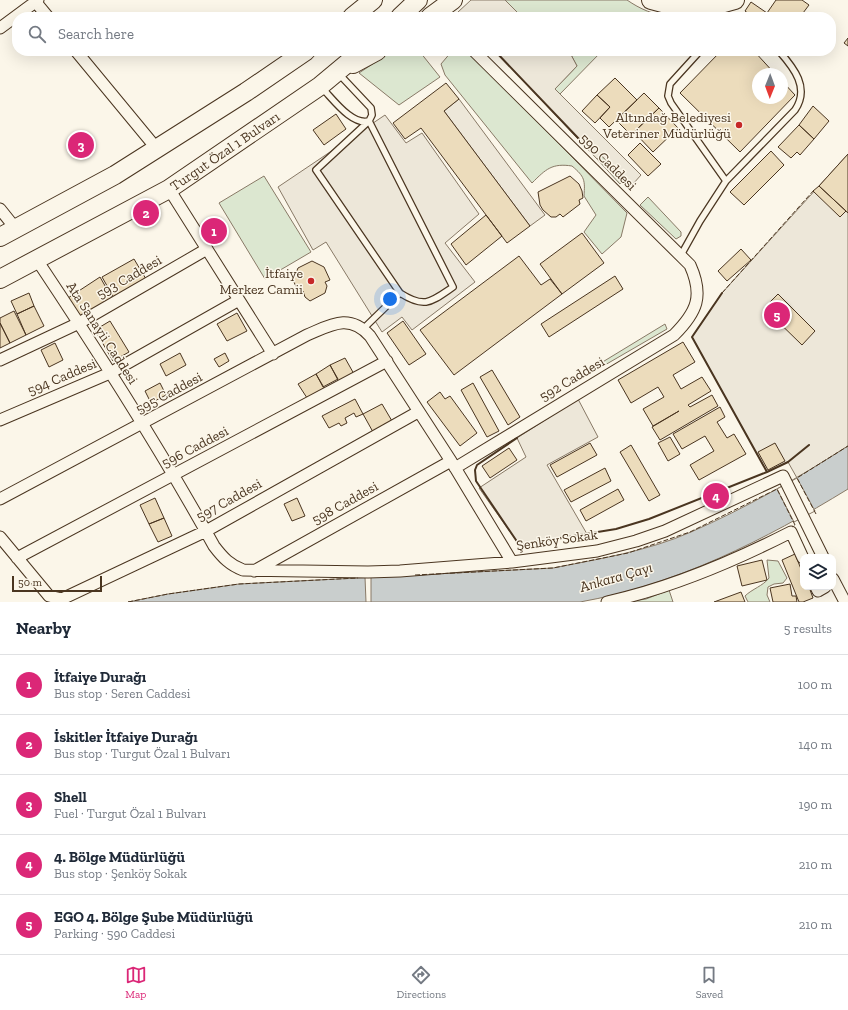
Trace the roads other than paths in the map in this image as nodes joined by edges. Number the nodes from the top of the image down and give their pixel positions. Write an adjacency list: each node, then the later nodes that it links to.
1 (364, 0): 10 (highway)
2 (373, 0): 11 (highway)
3 (418, 0): 12 (highway)
4 (453, 0): 13 (highway)
5 (651, 0): 6 (highway)
6 (735, 0)
7 (36, 1): 8 (street); 9 (street)
8 (21, 12)
9 (44, 12)
10 (354, 12)
11 (357, 12)
12 (405, 12)
13 (437, 12)
14 (12, 19): 15 (street)
15 (0, 28)
16 (80, 56): 26 (street)
17 (299, 56): 26 (highway)
18 (356, 56): 23 (highway, Turgut Özal 1 Bulvarı)
19 (368, 56): 23 (highway, Turgut Özal 1 Bulvarı)
20 (479, 56): 33 (street, 590 Caddesi)
21 (695, 56): 27 (lane)
22 (783, 56): 27 (lane)
23 (338, 72): 24 (highway, Turgut Özal 1 Bulvarı); 25 (lane)
24 (320, 86): 25 (lane); 28 (highway, Turgut Özal 1 Bulvarı)
25 (369, 121): 36 (lane); 36 (lane)
26 (157, 149): 30 (highway)
27 (726, 181): 33 (lane)
28 (169, 189): 32 (street); 34 (highway, Turgut Özal 1 Bulvarı)
29 (0, 209): 30 (street)
30 (16, 229): 31 (highway)
31 (0, 237)
32 (207, 249): 37 (street); 39 (street, 593 Caddesi)
33 (681, 255): 38 (street, 590 Caddesi)
34 (37, 260): 35 (highway, Turgut Özal 1 Bulvarı); 39 (street, Ata Sanayii Caddesi)
35 (0, 279)
36 (400, 293): 40 (lane)
37 (239, 300): 41 (street); 44 (street, 594 Caddesi)
38 (696, 307): 48 (street, 592 Caddesi)
39 (79, 323): 42 (street, 593 Caddesi); 44 (street, Ata Sanayii Caddesi)
40 (359, 326): 41 (street, 595 Caddesi); 43 (street, Şenköy Sokak)
41 (273, 354): 47 (street, 595 Caddesi)
42 (0, 360)
43 (387, 361): 45 (street, Şenköy Sokak); 49 (street, 596 Caddesi)
44 (110, 373): 46 (street, 594 Caddesi); 47 (street, Ata Sanayii Caddesi)
45 (418, 412): 48 (street, Şenköy Sokak); 51 (street, 597 Caddesi)
46 (0, 420)
47 (142, 424): 49 (street, Ata Sanayii Caddesi); 50 (street, 595 Caddesi)
48 (453, 465): 56 (street, Şenköy Sokak); 57 (street, 598 Caddesi)
49 (173, 476): 51 (street, Ata Sanayii Caddesi); 55 (street, 596 Caddesi)
50 (0, 499)
51 (206, 531): 55 (street, 597 Caddesi); 57 (street, Ata Sanayii Caddesi)
52 (0, 537): 55 (street)
53 (801, 554): 59 (street)
54 (822, 554): 56 (street, Şenköy Sokak)
55 (17, 558)
56 (512, 562): 57 (street, Ata Sanayii Caddesi)
57 (253, 571)
58 (836, 590): 60 (street)
59 (607, 602)
60 (844, 602)

